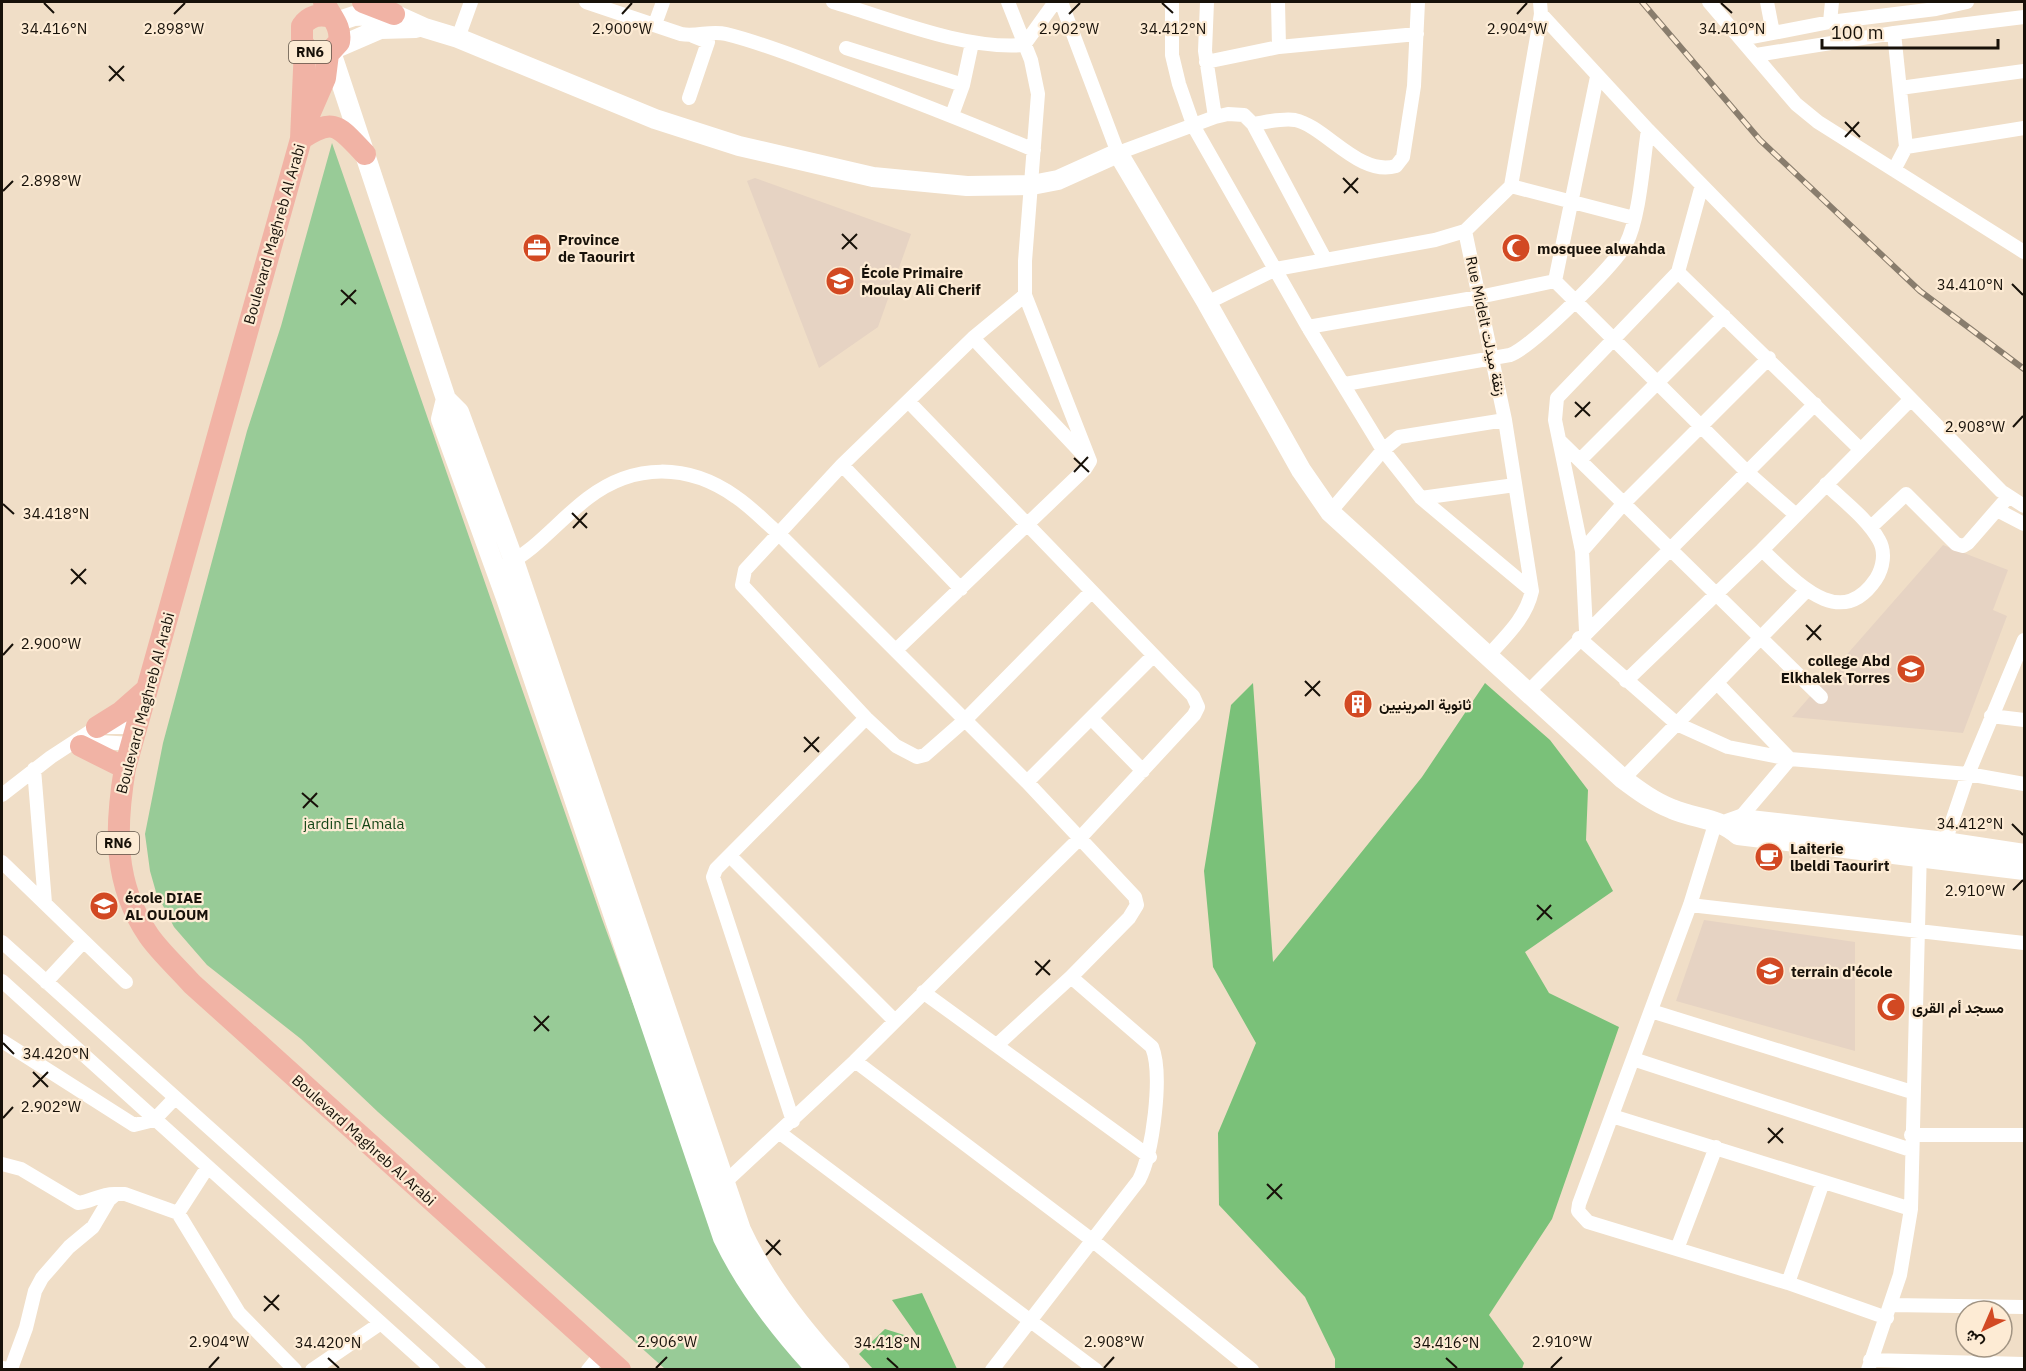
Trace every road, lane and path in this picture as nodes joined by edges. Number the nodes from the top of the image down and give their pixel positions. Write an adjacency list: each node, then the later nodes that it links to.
1 (296, 2): 30 (main road, Boulevard Maghreb Al Arabi / RN6)
2 (363, 2): 21 (main road)
3 (471, 2): 31 (street)
4 (586, 2): 24 (street)
5 (663, 2): 24 (street)
6 (833, 2): 33 (street)
7 (1008, 2): 34 (street)
8 (1055, 2): 34 (street)
9 (1061, 2): 54 (street)
10 (1172, 2): 48 (street)
11 (1207, 2): 39 (street)
12 (1278, 2): 36 (street)
13 (1418, 2): 28 (street)
14 (1767, 2): 26 (street)
15 (1832, 2): 23 (street)
16 (1967, 2): 19 (street)
17 (1713, 3): 32 (street)
18 (1540, 8): 41 (street); 59 (street)
19 (1897, 8): 23 (street)
20 (330, 13): 21 (street); 30 (main road, RN6); 37 (main road, RN6)
21 (394, 14): 25 (street)
22 (2025, 17): 27 (street)
23 (1830, 22): 26 (street)
24 (655, 24): 29 (street)
25 (425, 28): 31 (street); 37 (street)
26 (1773, 33): 32 (street)
27 (1894, 33): 38 (street); 43 (street)
28 (1417, 34): 36 (street); 47 (street)
29 (693, 36): 44 (street); 45 (street)
30 (303, 37): 37 (main road, RN6); 51 (main road, Boulevard Maghreb Al Arabi / RN6)
31 (458, 38): 57 (street)
32 (1742, 39): 38 (street)
33 (972, 43): 34 (street); 42 (street)
34 (1024, 45): 53 (street)
35 (846, 48): 42 (street)
36 (1279, 48): 39 (street)
37 (332, 51): 51 (main road, Boulevard Maghreb Al Arabi / RN6); 55 (street)
38 (1756, 56): 56 (street)
39 (1206, 62): 46 (street)
40 (2025, 71): 43 (street)
41 (1597, 76): 50 (street); 60 (street)
42 (963, 85): 45 (street)
43 (1900, 88): 52 (street)
44 (689, 98)
45 (952, 115): 53 (street)
46 (1215, 117): 47 (street); 48 (street)
47 (1253, 124): 64 (street)
48 (1194, 127): 54 (street); 65 (street)
49 (2025, 128): 52 (street)
50 (1648, 130): 58 (street); 61 (street)
51 (302, 134): 55 (main road); 124 (main road, Boulevard Maghreb Al Arabi / RN6)
52 (1906, 147): 56 (street)
53 (1034, 150): 57 (street)
54 (1118, 153): 57 (street); 71 (street)
55 (365, 154): 80 (street)
56 (1894, 170): 63 (street)
57 (1032, 185): 68 (street)
58 (1702, 185): 66 (street); 81 (street)
59 (1511, 186): 60 (street); 62 (street)
60 (1571, 203): 61 (street); 67 (street)
61 (1634, 218): 70 (street)
62 (1465, 231): 64 (street); 69 (street, Rue Midelt زنقة ميدلت)
63 (2025, 252)
64 (1325, 259): 65 (street)
65 (1276, 269): 71 (street); 73 (street)
66 (1678, 272): 72 (street); 75 (street)
67 (1555, 280): 69 (street); 70 (street)
68 (1025, 295): 74 (street); 90 (street)
69 (1479, 297): 73 (street); 76 (street, Rue Midelt زنقة ميدلت)
70 (1575, 300): 75 (street); 76 (street)
71 (1207, 303): 100 (street)
72 (1724, 316): 77 (street); 78 (street)
73 (1308, 327): 79 (street)
74 (973, 338): 82 (street); 90 (street)
75 (1614, 338): 78 (street); 86 (street)
76 (1491, 357): 79 (street); 84 (street, Rue Midelt زنقة ميدلت)
77 (1768, 358): 83 (street); 85 (street)
78 (1658, 383): 85 (street); 89 (street)
79 (1345, 384): 88 (street)
80 (446, 399): 109 (street); 110 (street)
81 (1911, 399): 87 (street); 95 (street)
82 (909, 402): 91 (street); 103 (street)
83 (1815, 404): 87 (street); 92 (street)
84 (1505, 420): 88 (street); 94 (street, Rue Midelt زنقة ميدلت)
85 (1703, 427): 92 (street); 97 (street)
86 (1559, 440): 89 (street); 108 (street)
87 (1860, 449): 93 (street)
88 (1383, 450): 96 (street); 100 (street)
89 (1580, 460): 97 (street)
90 (1090, 462): 103 (street)
91 (842, 465): 105 (street); 111 (street)
92 (1747, 472): 101 (street); 106 (street)
93 (1826, 484): 101 (street); 104 (street)
94 (1515, 485): 96 (street); 112 (street, Rue Midelt زنقة ميدلت)
95 (2008, 497): 98 (street); 99 (street)
96 (1420, 498): 112 (street)
97 (1624, 503): 106 (street); 108 (street)
98 (2025, 506)
99 (1997, 510): 102 (street); 104 (street)
100 (1330, 512): 121 (street)
101 (1796, 515): 107 (street)
102 (2025, 524)
103 (1028, 526): 111 (street); 114 (street)
104 (1870, 527): 113 (street)
105 (778, 533): 109 (street); 119 (street); 130 (street)
106 (1671, 548): 115 (street); 116 (street)
107 (1762, 549): 113 (street); 115 (street)
108 (1582, 551): 116 (street)
109 (514, 561): 110 (street); 127 (street)
110 (496, 571): 128 (street)
111 (961, 589): 119 (street)
112 (1532, 591): 121 (street)
113 (1806, 591): 117 (street)
114 (1091, 592): 120 (street); 132 (street)
115 (1716, 592): 117 (street); 122 (street)
116 (1583, 634): 122 (street); 125 (street)
117 (1761, 637): 123 (street); 126 (street)
118 (2025, 640): 129 (street)
119 (896, 650): 132 (street)
120 (1153, 656): 131 (street); 142 (street)
121 (1488, 656): 125 (street)
122 (1626, 681): 134 (street)
123 (1717, 683): 134 (street); 139 (street)
124 (147, 689): 135 (main road); 136 (main road, Boulevard Maghreb Al Arabi / RN6)
125 (1528, 692): 144 (street)
126 (1821, 697)
127 (564, 705): 128 (street); 187 (street)
128 (544, 711): 187 (street)
129 (1991, 716): 133 (street); 143 (street)
130 (866, 718): 132 (street); 153 (street)
131 (1091, 718): 142 (street); 145 (street)
132 (965, 720): 145 (street)
133 (2025, 720)
134 (1677, 724): 139 (street); 144 (street)
135 (97, 727): 136 (street); 138 (street)
136 (134, 736): 137 (street); 140 (main road, Boulevard Maghreb Al Arabi / RN6)
137 (81, 746): 138 (street); 140 (main road)
138 (58, 752): 141 (street)
139 (1790, 759): 143 (street); 148 (street)
140 (125, 768): 198 (main road, Boulevard Maghreb Al Arabi / RN6)
141 (34, 769): 147 (street); 156 (street)
142 (1143, 771): 149 (street)
143 (1968, 774): 146 (street); 151 (street)
144 (1623, 779): 148 (street)
145 (1026, 782): 149 (street)
146 (2025, 784)
147 (2, 795)
148 (1731, 825): 150 (street); 157 (street)
149 (1080, 838): 162 (street); 166 (street)
150 (1920, 848): 151 (street); 158 (street)
151 (1943, 850): 152 (street); 155 (street)
152 (2025, 854)
153 (730, 856): 168 (street); 177 (street)
154 (2, 862): 156 (street)
155 (2025, 870)
156 (45, 903): 160 (street)
157 (1690, 905): 158 (street); 167 (street)
158 (1916, 931): 161 (street); 173 (street)
159 (2, 942): 164 (street)
160 (83, 942): 164 (street); 165 (street)
161 (2025, 943)
162 (1071, 977): 170 (street); 183 (street)
163 (2, 981): 176 (street)
164 (46, 982): 174 (street)
165 (126, 982)
166 (923, 992): 168 (street); 170 (street)
167 (1651, 1011): 171 (street); 173 (street)
168 (894, 1020): 172 (street)
169 (2, 1041): 176 (street)
170 (998, 1044): 183 (street)
171 (1634, 1059): 175 (street); 182 (street)
172 (855, 1062): 177 (street); 191 (street)
173 (1912, 1092): 179 (street)
174 (175, 1098): 176 (street); 205 (street)
175 (1612, 1116): 181 (street); 192 (street)
176 (154, 1120): 185 (street)
177 (792, 1120): 178 (street)
178 (780, 1133): 187 (street); 196 (street)
179 (1911, 1135): 180 (street); 182 (street)
180 (2025, 1135)
181 (1716, 1147): 186 (street); 192 (street)
182 (1911, 1150): 189 (street)
183 (1149, 1157): 191 (street)
184 (2, 1164): 188 (street)
185 (207, 1168): 190 (street); 197 (street)
186 (1823, 1182): 189 (street); 193 (street)
187 (715, 1188): 207 (street); 208 (street)
188 (116, 1194): 190 (street); 201 (street)
189 (1911, 1209): 195 (street)
190 (178, 1213): 202 (street)
191 (1092, 1240): 196 (street); 211 (street)
192 (1677, 1249): 193 (street)
193 (1788, 1283): 195 (street)
194 (2025, 1307): 195 (street)
195 (1889, 1311): 200 (street)
196 (1030, 1319): 209 (street); 210 (street)
197 (381, 1323): 203 (street); 204 (street)
198 (595, 1361): 206 (main road, Boulevard Maghreb Al Arabi / RN6)
199 (2025, 1364): 200 (street)
200 (1869, 1365)
201 (2, 1368)
202 (295, 1370)
203 (312, 1370)
204 (433, 1370)
205 (478, 1370)
206 (621, 1370)
207 (816, 1370)
208 (840, 1370)
209 (992, 1370)
210 (1096, 1370)
211 (1252, 1370)

